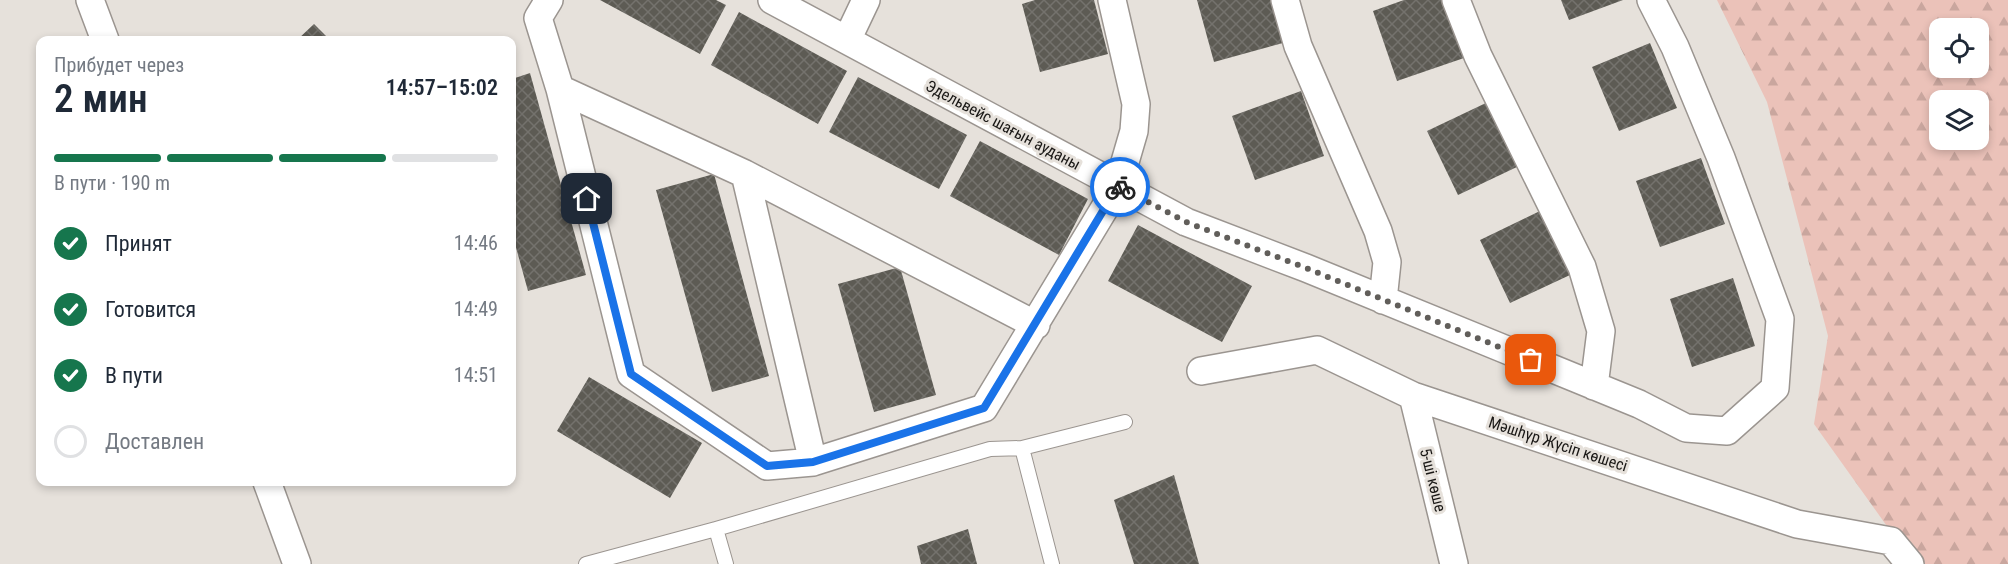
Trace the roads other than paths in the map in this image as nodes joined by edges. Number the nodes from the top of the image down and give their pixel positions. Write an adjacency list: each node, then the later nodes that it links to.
1 (90, 0): 9 (street)
2 (549, 0): 11 (street)
3 (772, 0): 10 (street, Эдельвейс шағын ауданы)
4 (866, 0): 10 (street)
5 (1112, 0): 13 (street)
6 (1285, 0): 14 (street)
7 (1456, 0): 17 (street)
8 (1651, 0): 17 (street, Эдельвейс шағын ауданы)
9 (104, 36)
10 (847, 40): 13 (street, Эдельвейс шағын ауданы)
11 (560, 89): 12 (street); 21 (street)
12 (744, 174): 15 (street); 21 (street)
13 (1118, 186): 14 (street, Эдельвейс шағын ауданы); 15 (street)
14 (1383, 300): 17 (street, Эдельвейс шағын ауданы)
15 (1036, 325): 21 (street)
16 (1201, 371): 18 (street, Мәшhүр Жүсіп көшесі)
17 (1594, 386)
18 (1413, 396): 28 (street, 5-ші көше); 29 (street, Мәшhүр Жүсіп көшесі)
19 (1125, 422): 20 (lane)
20 (1022, 448): 23 (lane); 27 (lane)
21 (813, 462)
22 (268, 486): 24 (street)
23 (716, 528): 25 (lane); 26 (lane)
24 (297, 564)
25 (586, 564)
26 (726, 564)
27 (1052, 564)
28 (1454, 564)
29 (1910, 564)

